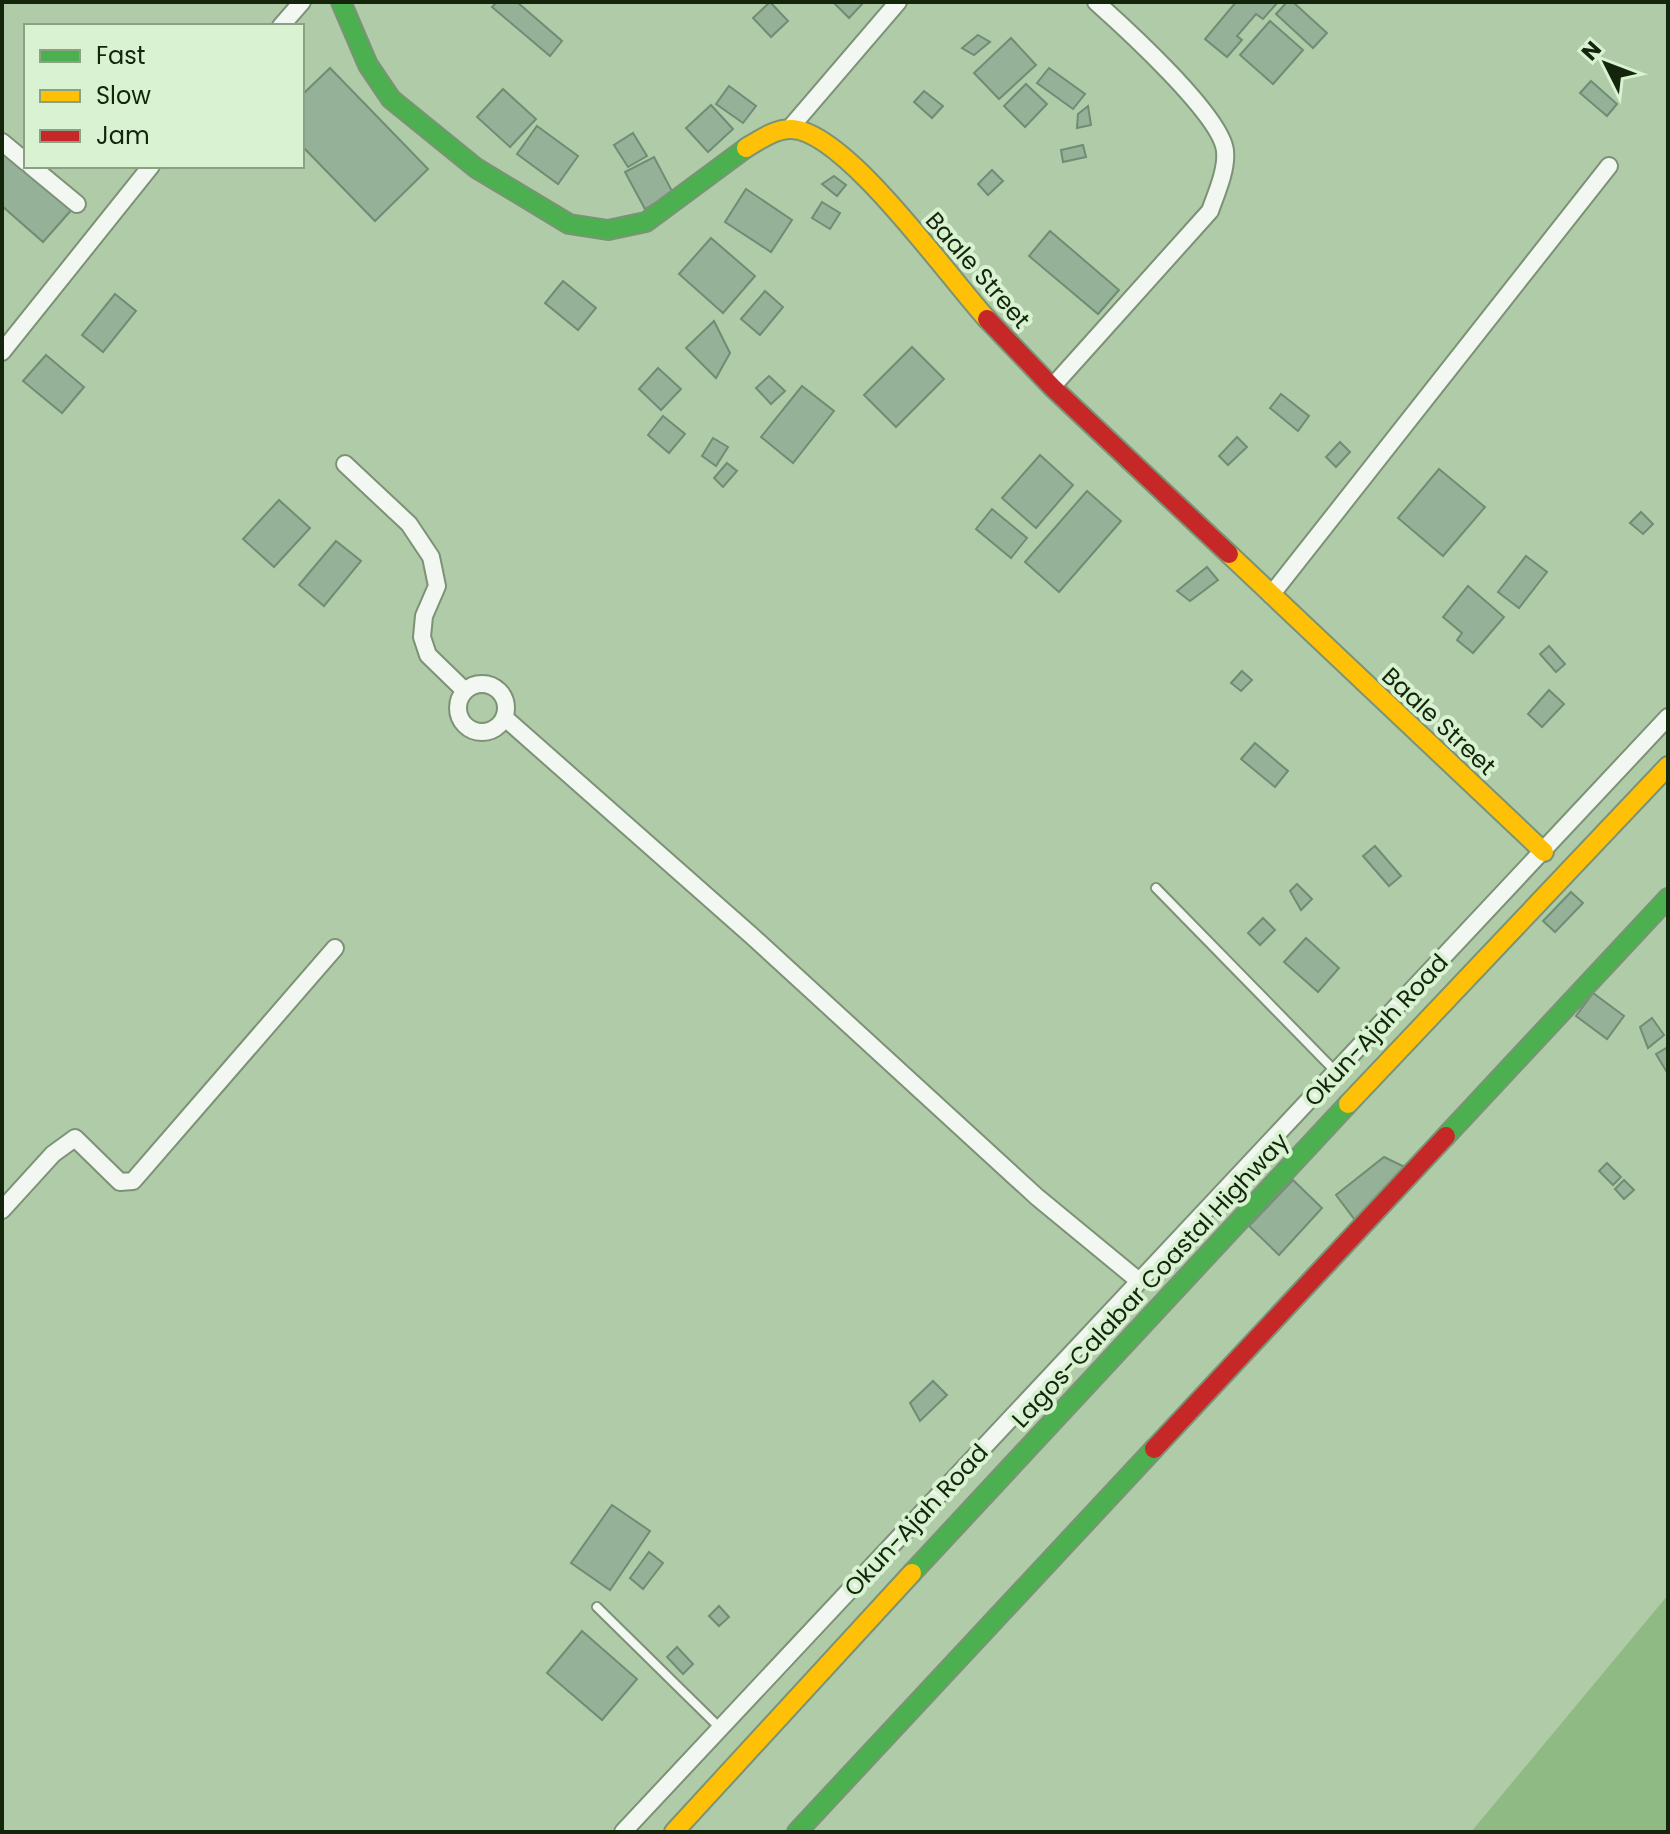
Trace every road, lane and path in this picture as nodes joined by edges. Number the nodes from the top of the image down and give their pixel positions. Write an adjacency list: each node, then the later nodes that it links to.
1 (302, 2): 5 (street)
2 (341, 2): 6 (main road)
3 (898, 2): 6 (street)
4 (1096, 2): 14 (street)
5 (283, 24)
6 (790, 128): 14 (main road, Baale Street)
7 (2, 142): 8 (street)
8 (24, 160)
9 (1609, 166): 16 (street)
10 (33, 168): 12 (street)
11 (149, 168): 13 (street)
12 (77, 204)
13 (2, 352)
14 (1052, 387): 16 (main road, Baale Street)
15 (345, 464): 17 (street)
16 (1271, 595): 21 (main road, Baale Street)
17 (464, 690): 19 (street); 19 (street)
18 (1668, 717): 21 (street, Okun-Ajah Road)
19 (505, 718): 27 (street)
20 (1668, 766): 31 (main road, Lagos-Calabar Coastal Highway)
21 (1544, 852): 25 (street, Okun-Ajah Road)
22 (1156, 888): 25 (lane)
23 (1668, 898): 32 (main road)
24 (335, 948): 26 (street)
25 (1336, 1073): 27 (street, Okun-Ajah Road)
26 (2, 1210)
27 (1139, 1281): 29 (street, Okun-Ajah Road)
28 (597, 1607): 29 (lane)
29 (720, 1728): 30 (street, Okun-Ajah Road)
30 (623, 1832)
31 (674, 1832)
32 (797, 1832)

